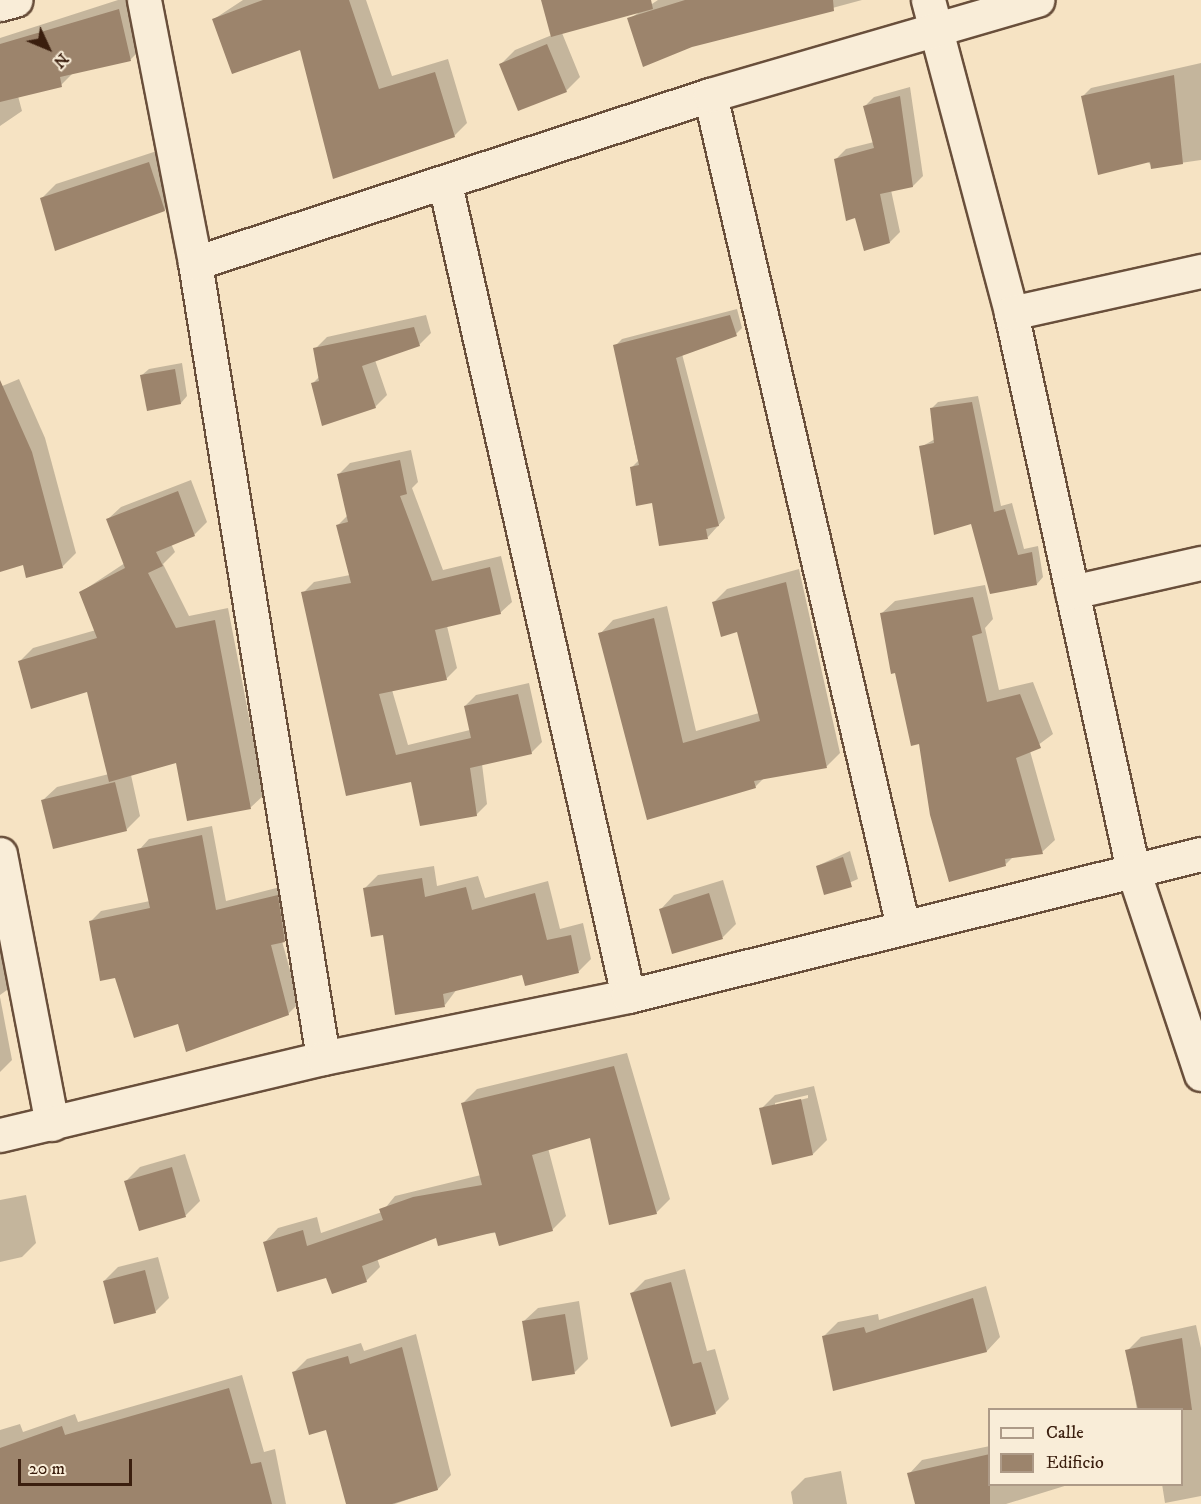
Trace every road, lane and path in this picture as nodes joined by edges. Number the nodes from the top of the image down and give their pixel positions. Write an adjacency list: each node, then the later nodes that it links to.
1 (15, 0): 4 (street)
2 (144, 0): 8 (street)
3 (1038, 0): 5 (street)
4 (0, 4)
5 (932, 15): 6 (street); 10 (street)
6 (710, 96): 7 (street); 16 (street)
7 (445, 184): 8 (street); 17 (street)
8 (195, 263): 18 (street)
9 (1201, 272): 10 (street)
10 (1011, 313): 12 (street)
11 (1201, 563): 12 (street)
12 (1072, 592): 15 (street)
13 (0, 854): 20 (street)
14 (1201, 854): 15 (street)
15 (1133, 870): 16 (street); 19 (street)
16 (903, 927): 17 (street)
17 (628, 996): 18 (street)
18 (322, 1058): 20 (street)
19 (1201, 1074)
20 (52, 1124): 21 (street)
21 (0, 1134)

